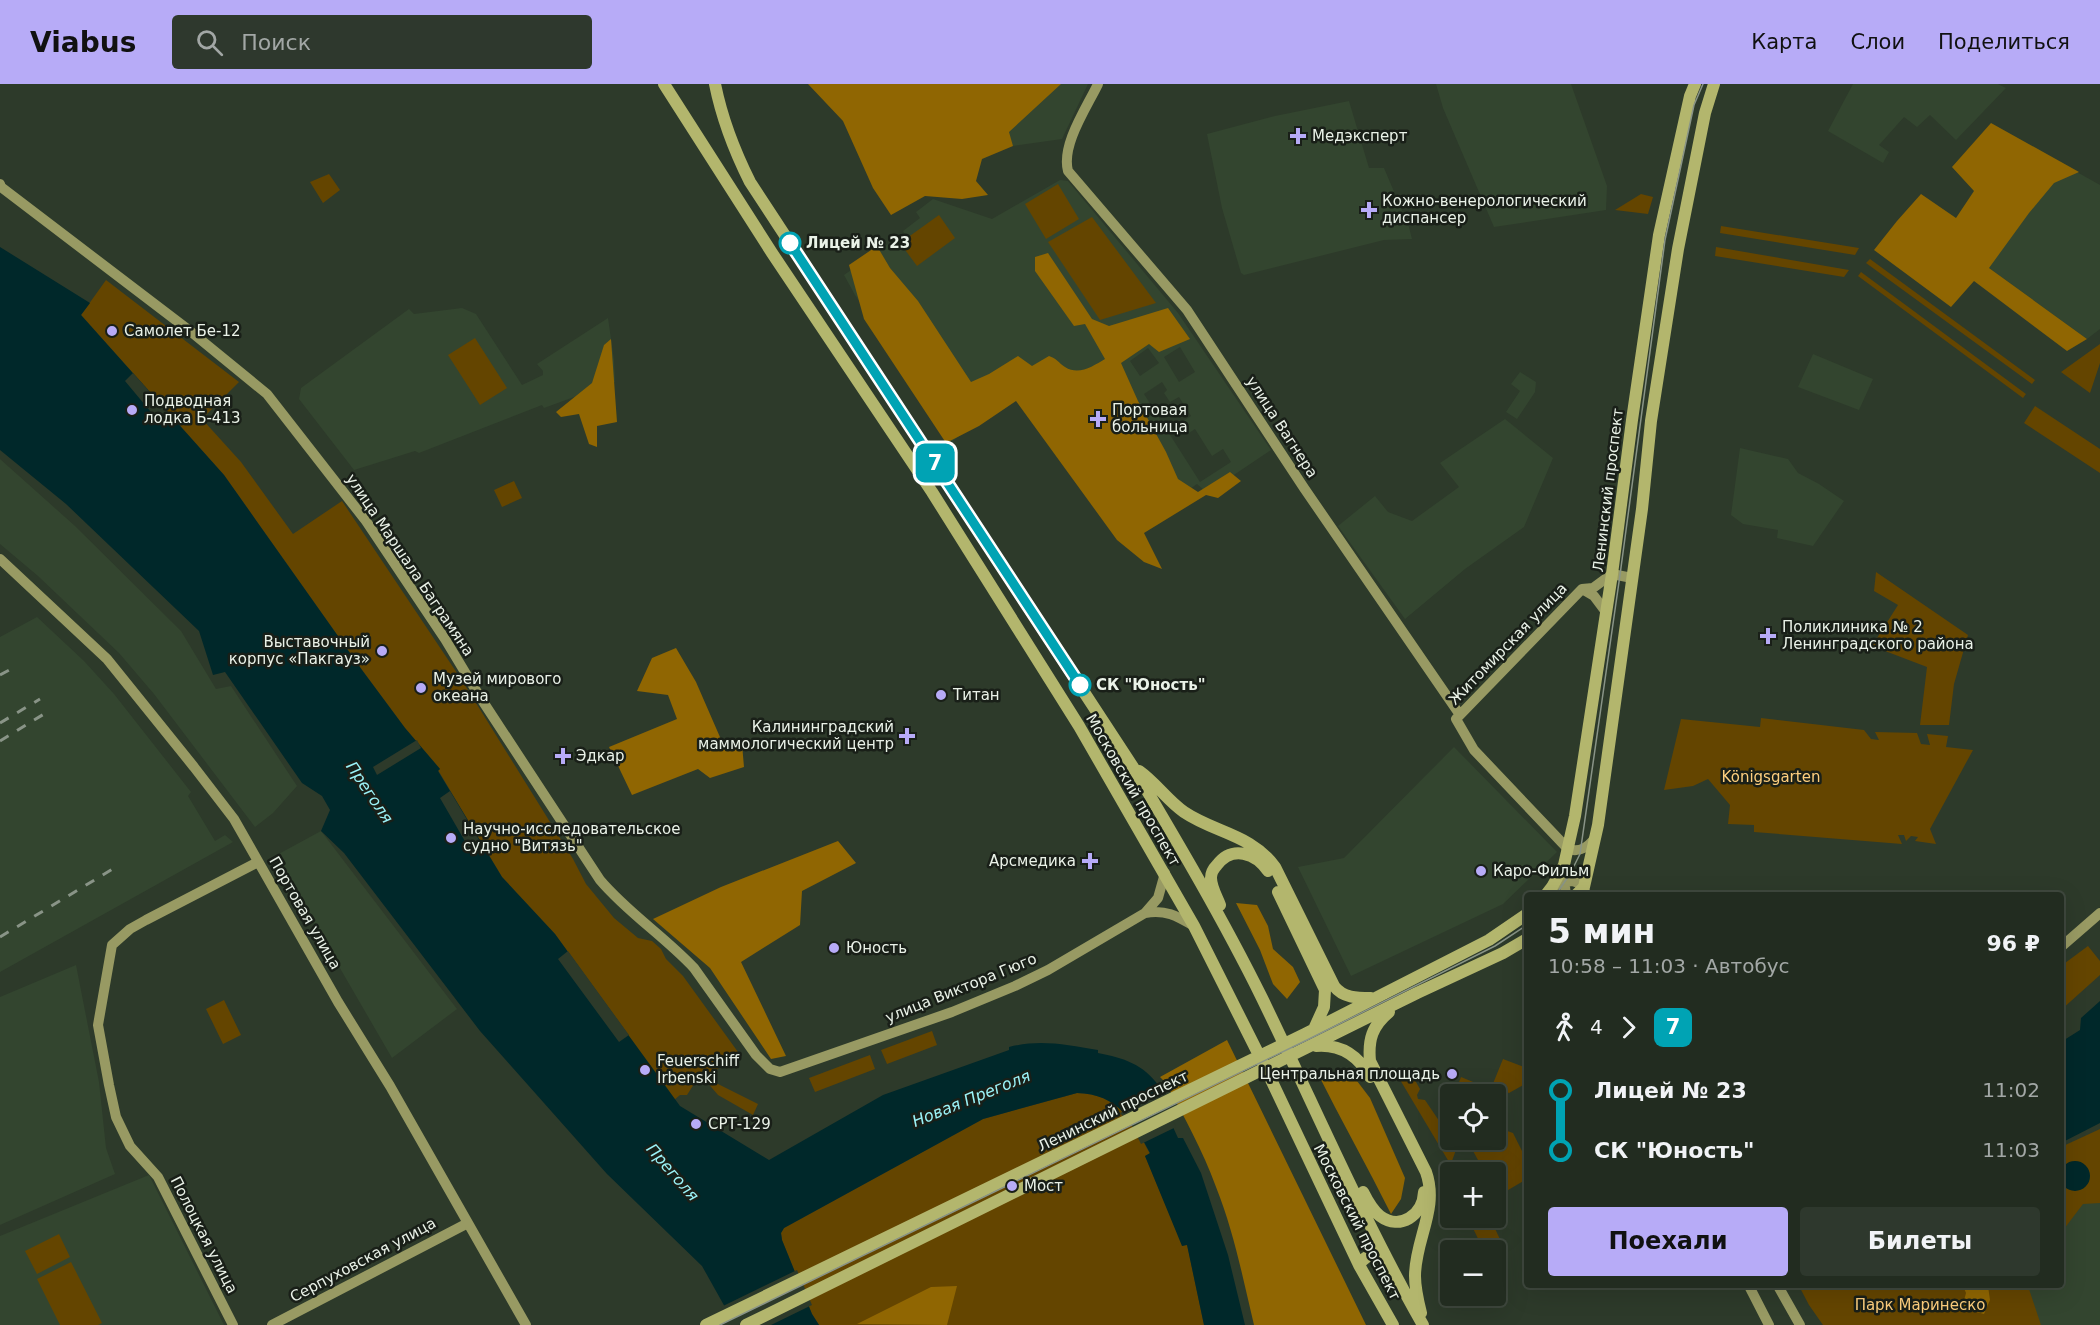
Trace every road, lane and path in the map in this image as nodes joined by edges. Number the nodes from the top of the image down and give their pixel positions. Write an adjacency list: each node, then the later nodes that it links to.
1 (664, 84): 9 (main road, Московский проспект)
2 (716, 84): 7 (main road, Московский проспект)
3 (1098, 84): 14 (street, улица Вагнера)
4 (1695, 84): 10 (main road, Ленинский проспект)
5 (1714, 84): 11 (main road)
6 (0, 184): 36 (street, улица Маршала Баграмяна)
7 (995, 557): 9 (main road); 15 (main road, Московский проспект)
8 (0, 559): 18 (street, Портовая улица)
9 (978, 567): 19 (main road, Московский проспект)
10 (1612, 574): 11 (street); 12 (street, Житомирская улица); 13 (main road, Ленинский проспект)
11 (1632, 578): 16 (main road)
12 (1582, 589): 13 (street, Житомирская улица); 14 (street, Житомирская улица)
13 (1606, 612): 17 (main road, Ленинский проспект)
14 (1458, 717): 17 (street, улица Вагнера)
15 (1133, 767): 31 (main road, Московский проспект); 32 (main road)
16 (1596, 837): 17 (street); 22 (main road)
17 (1568, 849): 20 (main road, Ленинский проспект)
18 (258, 862): 38 (street, Портовая улица); 43 (street, Полоцкая улица)
19 (1165, 873): 23 (street, улица Виктора Гюго); 26 (main road, Московский проспект)
20 (1554, 888): 21 (street)
21 (1581, 892)
22 (1582, 892)
23 (1145, 913): 26 (street); 36 (street, улица Виктора Гюго)
24 (2100, 913): 28 (street)
25 (1524, 916): 32 (main road, Ленинский проспект)
26 (1194, 926): 40 (main road, Московский проспект)
27 (1524, 941): 30 (main road, Ленинский проспект)
28 (2064, 944)
29 (1524, 946): 30 (street)
30 (1503, 953): 33 (main road, Ленинский проспект)
31 (1244, 964): 34 (main road); 37 (main road, Московский проспект)
32 (1373, 998): 34 (main road, Ленинский проспект)
33 (1402, 1001): 35 (main road, Ленинский проспект); 49 (main road)
34 (1309, 1032): 46 (main road, Ленинский проспект)
35 (1312, 1046): 37 (main road); 47 (main road, Ленинский проспект)
36 (780, 1072)
37 (1345, 1170): 39 (main road, Московский проспект)
38 (468, 1223): 44 (street, Серпуховская улица); 45 (street, Портовая улица)
39 (1384, 1255): 40 (main road); 49 (main road, Московский проспект)
40 (1359, 1265): 48 (main road, Московский проспект)
41 (1750, 1288): 50 (street)
42 (1779, 1288): 51 (street)
43 (234, 1325)
44 (272, 1325)
45 (526, 1325)
46 (706, 1325)
47 (746, 1325)
48 (1393, 1325)
49 (1424, 1325)
50 (1769, 1325)
51 (1800, 1325)

